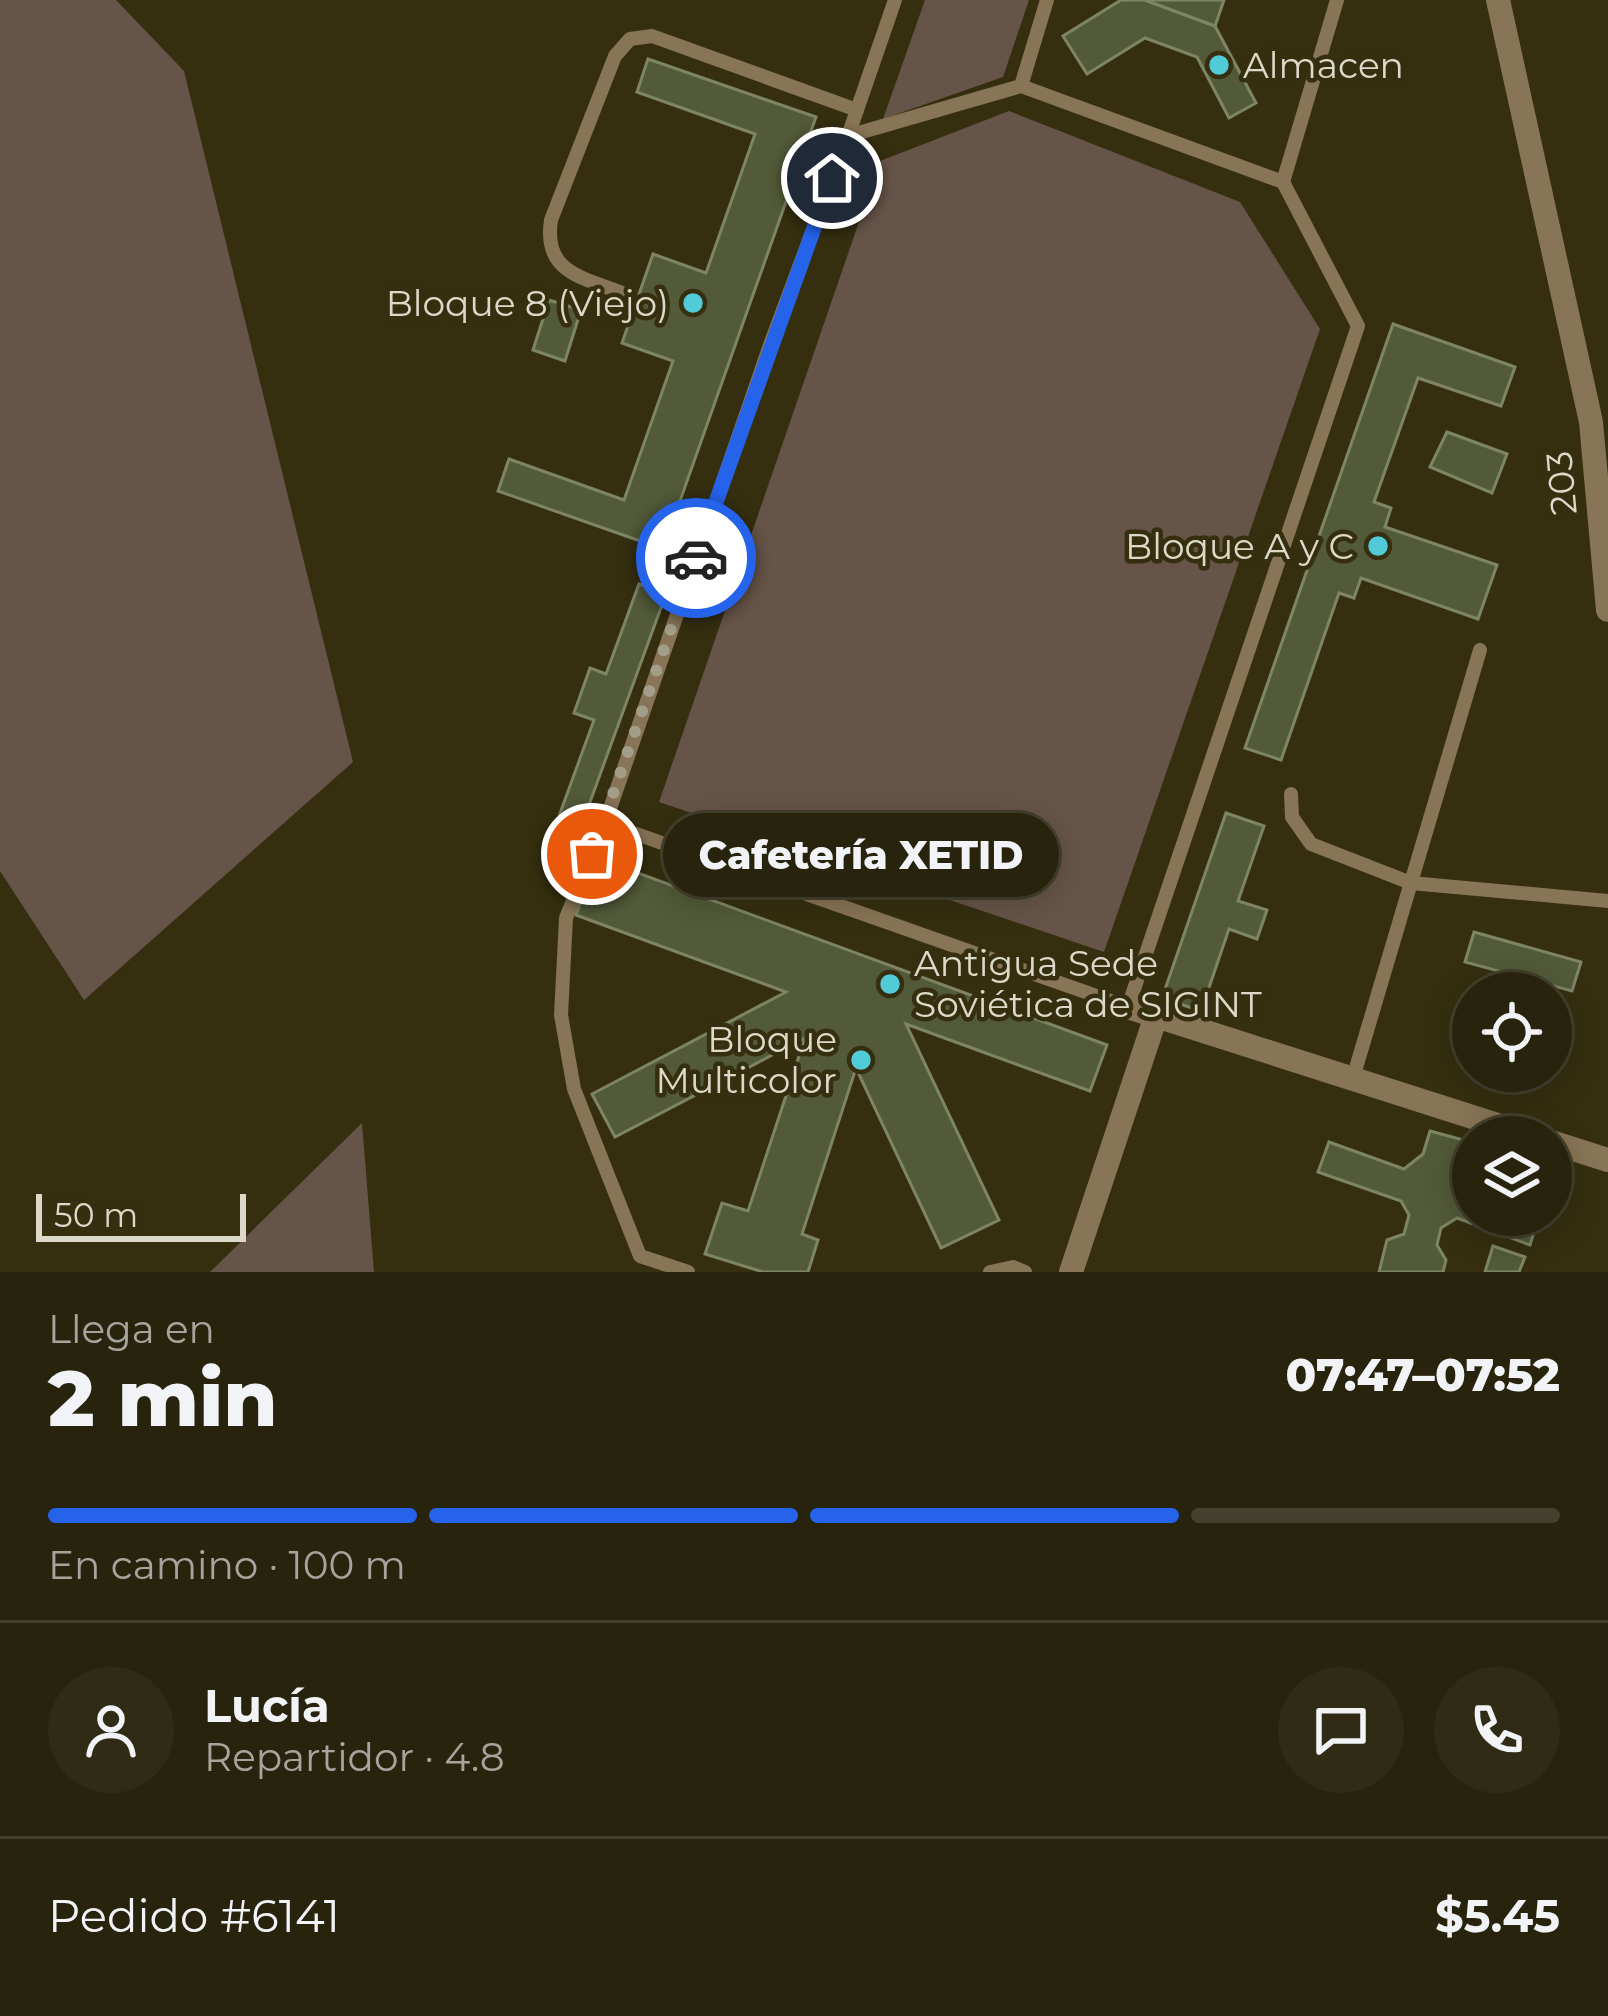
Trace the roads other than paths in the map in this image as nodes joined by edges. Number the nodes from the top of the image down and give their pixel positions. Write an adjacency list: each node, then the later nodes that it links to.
1 (895, 0): 6 (lane)
2 (1048, 0): 5 (lane)
3 (1337, 0): 8 (lane)
4 (1498, 0): 10 (street, 203)
5 (1021, 86): 7 (lane); 8 (lane)
6 (857, 110): 7 (lane); 9 (lane)
7 (848, 136): 13 (lane)
8 (1283, 182): 16 (lane)
9 (622, 293)
10 (1608, 610)
11 (1480, 650): 14 (lane)
12 (1292, 794): 14 (lane)
13 (605, 823): 16 (lane); 22 (lane)
14 (1411, 883): 15 (lane); 18 (lane)
15 (1608, 902)
16 (1128, 1007): 17 (street)
17 (1156, 1016): 18 (street); 25 (street)
18 (1353, 1078): 19 (street)
19 (1470, 1116)
20 (1572, 1149): 21 (street)
21 (1608, 1160)
22 (688, 1272)
23 (990, 1272): 24 (lane)
24 (1025, 1272)
25 (1072, 1272)

